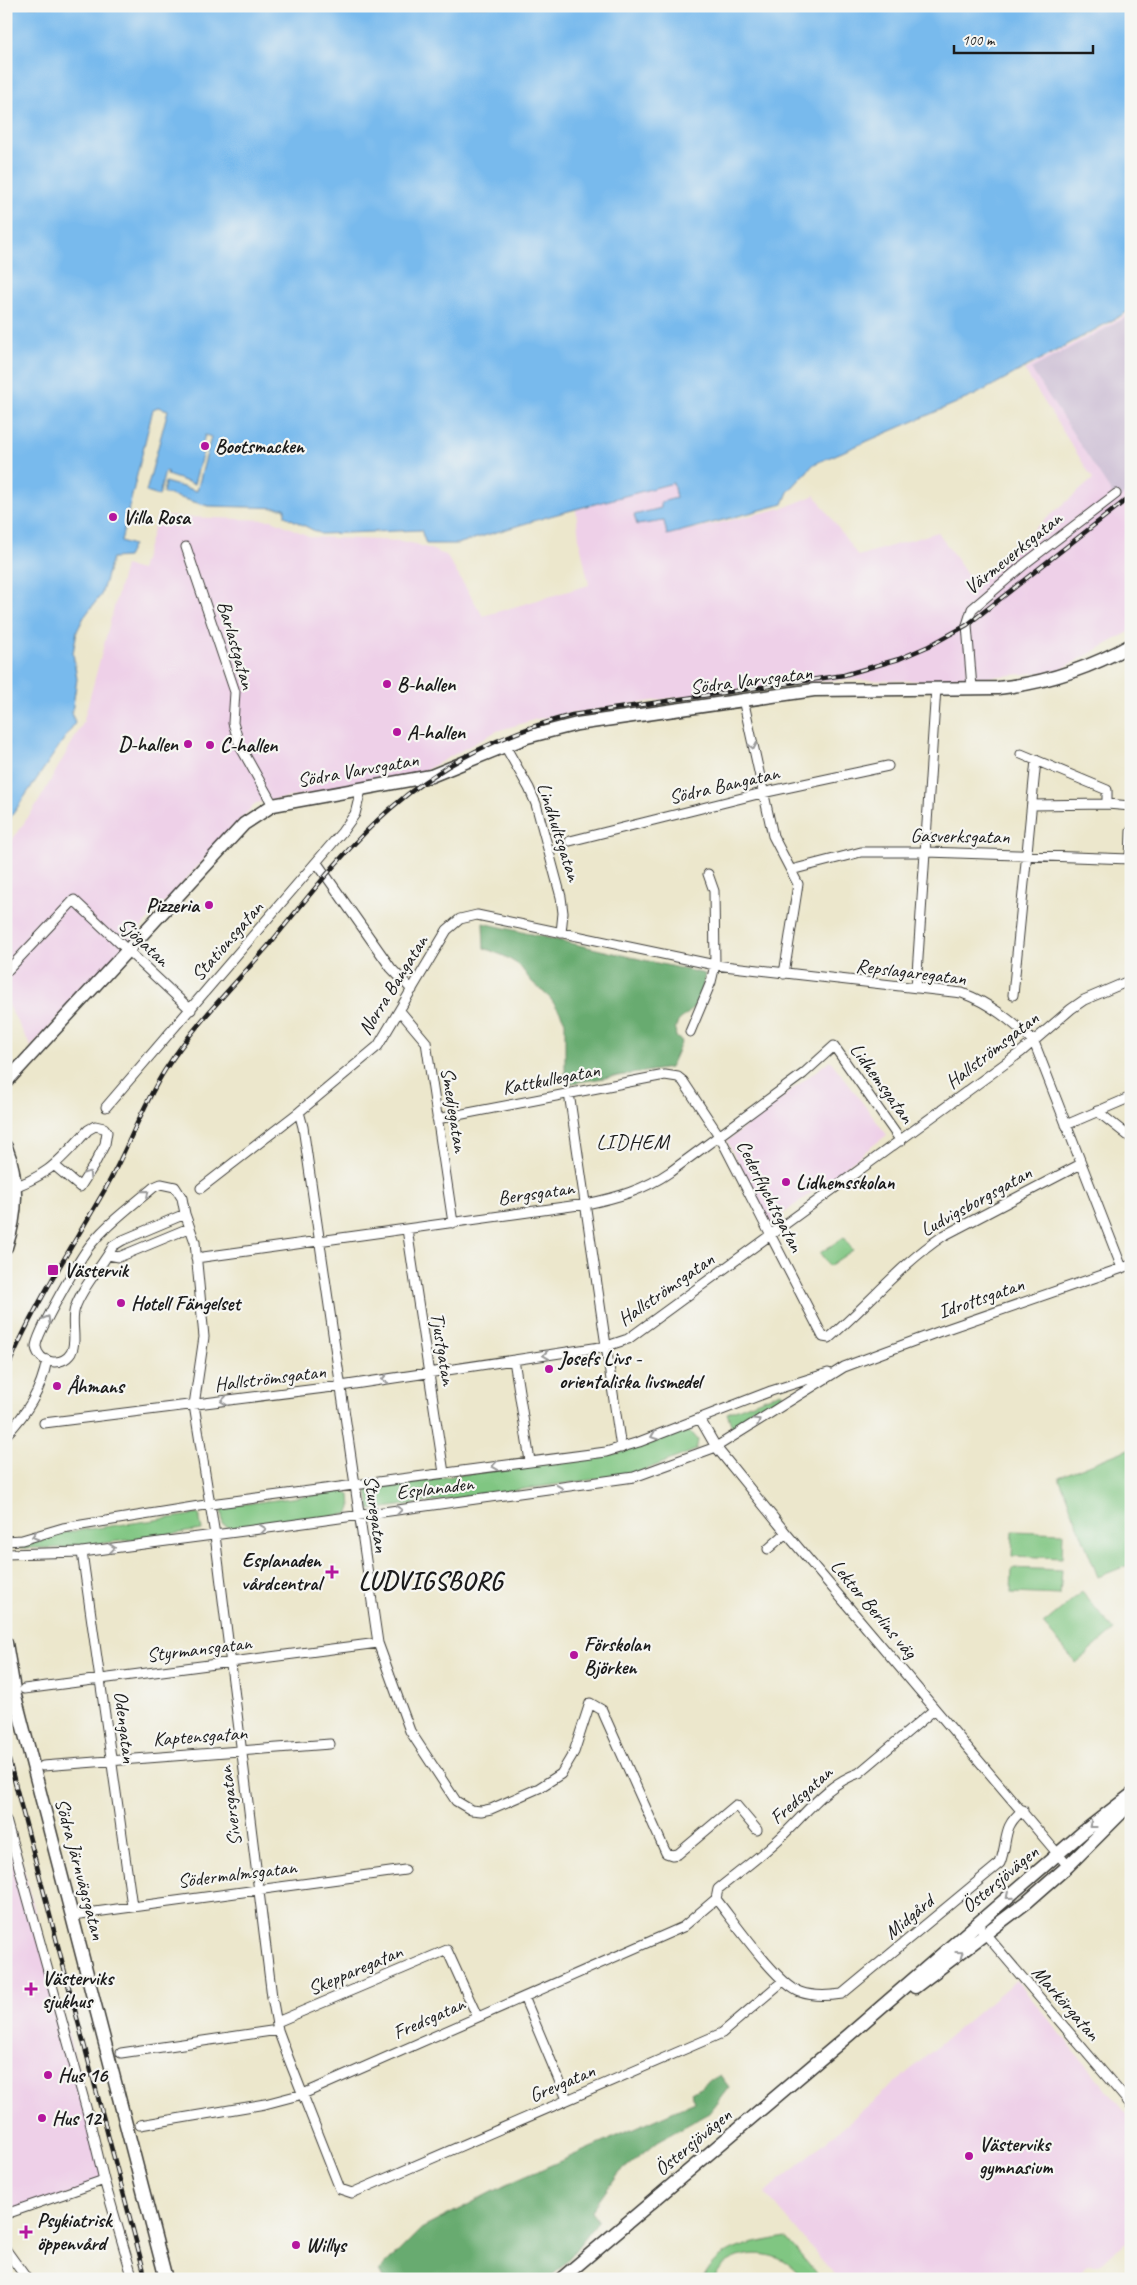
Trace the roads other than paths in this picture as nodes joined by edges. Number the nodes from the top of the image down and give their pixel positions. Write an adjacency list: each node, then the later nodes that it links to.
1 (1116, 494): 5 (street, Värmeverksgatan)
2 (186, 547): 15 (street, Barlastgatan)
3 (1131, 646): 5 (street, Södra Varvsgatan)
4 (936, 688): 5 (street, Södra Varvsgatan); 6 (street, Södra Varvsgatan); 19 (street)
5 (972, 688)
6 (743, 699): 7 (street, Södra Varvsgatan); 12 (street, one-way to 12)
7 (505, 746): 11 (street, Södra Varvsgatan); 25 (street, Lindhultsgatan)
8 (1021, 754): 9 (street)
9 (1036, 760): 13 (street); 14 (street)
10 (888, 766): 12 (street, Södra Bangatan)
11 (361, 790): 15 (street, Södra Varvsgatan); 22 (street, Stationsgatan)
12 (762, 793): 18 (street, Södra Bangatan); 23 (street)
13 (1107, 804): 14 (street); 16 (street)
14 (1032, 805): 20 (street)
15 (273, 806): 26 (street, Södra Varvsgatan)
16 (1131, 806)
17 (1131, 832): 21 (street)
18 (570, 841)
19 (927, 852): 20 (street, Gasverksgatan); 23 (street, Gasverksgatan); 31 (street)
20 (1026, 855): 21 (street, Gasverksgatan); 33 (street)
21 (1131, 860)
22 (317, 863): 32 (street); 34 (street, Stationsgatan)
23 (791, 870): 29 (street)
24 (708, 874): 27 (street)
25 (561, 933): 27 (street, Repslagaregatan); 32 (street, Norra Bangatan)
26 (127, 950): 28 (street, Sjögatan); 34 (street, Sjögatan); 40 (street, Södra Varvsgatan)
27 (714, 965): 29 (street, Repslagaregatan); 36 (street)
28 (6, 972)
29 (784, 974): 31 (street, Repslagaregatan)
30 (1131, 980): 37 (street, Hallströmsgatan)
31 (916, 988): 37 (street, Repslagaregatan)
32 (412, 990): 35 (street, Norra Bangatan)
33 (1013, 995)
34 (191, 1010): 43 (street, Stationsgatan)
35 (400, 1011): 45 (street, Norra Bangatan); 46 (street, Smedjegatan)
36 (690, 1032)
37 (1034, 1042): 47 (street, Repslagaregatan); 50 (street, Hallströmsgatan)
38 (834, 1046): 48 (street, Bergsgatan); 50 (street, Lidhemsgatan)
39 (672, 1075): 41 (street, Kattkullegatan); 48 (street, Cederflychtsgatan)
40 (6, 1082)
41 (569, 1093): 46 (street, Kattkullegatan); 56 (street)
42 (1131, 1096): 44 (street)
43 (106, 1107)
44 (1097, 1111): 47 (street); 49 (street)
45 (299, 1112): 54 (street, Norra Bangatan); 62 (street, Sturegatan)
46 (437, 1119): 58 (street, Smedjegatan)
47 (1066, 1125): 52 (street, Repslagaregatan)
48 (720, 1136): 56 (street, Bergsgatan); 61 (street, Cederflychtsgatan)
49 (1131, 1138)
50 (901, 1140): 61 (street, Hallströmsgatan)
51 (6, 1148): 55 (street)
52 (1081, 1164): 66 (street, Repslagaregatan); 67 (street, Ludvigsborgsgatan)
53 (55, 1166): 53 (street, one-way to 53); 55 (street)
54 (201, 1188)
55 (10, 1189): 63 (street)
56 (586, 1204): 58 (street, Bergsgatan); 68 (street)
57 (185, 1214): 59 (street, Siversgatan); 64 (street); 69 (street, Siversgatan, one-way to 57)
58 (453, 1223): 60 (street, Bergsgatan)
59 (189, 1228): 64 (street); 65 (street, Siversgatan)
60 (407, 1229): 62 (street, Bergsgatan); 72 (street, Tjustgatan)
61 (770, 1237): 67 (street, Cederflychtsgatan); 68 (street, Hallströmsgatan)
62 (320, 1241): 65 (street, Bergsgatan); 73 (street, Sturegatan)
63 (6, 1248)
64 (108, 1255): 69 (street)
65 (196, 1258): 74 (street, Siversgatan)
66 (1126, 1267): 71 (street, Idrottsgatan)
67 (829, 1338)
68 (607, 1346): 70 (street, Hallströmsgatan, one-way to 70); 79 (street)
69 (47, 1360): 77 (street)
70 (514, 1360): 72 (street, Hallströmsgatan); 80 (street)
71 (842, 1368): 75 (street, Esplanaden); 78 (street, Esplanaden, one-way to 71)
72 (428, 1372): 73 (street, Hallströmsgatan, one-way to 73); 81 (street, Tjustgatan)
73 (341, 1386): 74 (street, Hallströmsgatan, one-way to 74); 82 (street, Sturegatan)
74 (194, 1405): 76 (street, Hallströmsgatan); 83 (street, Siversgatan)
75 (700, 1419): 78 (street, Lektor Berlins väg); 79 (street, Esplanaden, one-way to 79)
76 (44, 1423)
77 (6, 1435)
78 (716, 1446): 84 (street, Esplanaden, one-way to 78); 85 (street, Lektor Berlins väg)
79 (621, 1448): 80 (street, Esplanaden)
80 (530, 1461): 81 (street, Esplanaden, one-way to 81)
81 (444, 1473): 82 (street, Esplanaden)
82 (355, 1485): 83 (street, Esplanaden); 84 (street, Sturegatan)
83 (209, 1505): 86 (street, Siversgatan); 87 (street, Esplanaden, one-way to 87)
84 (359, 1515): 86 (street, Esplanaden, one-way to 84); 92 (street, Sturegatan)
85 (786, 1533): 88 (street); 97 (street, Lektor Berlins väg)
86 (215, 1535): 89 (street, Esplanaden, one-way to 86); 93 (street, Siversgatan)
87 (6, 1541)
88 (768, 1549)
89 (82, 1552): 90 (street, Esplanaden); 94 (street, Odengatan)
90 (6, 1554)
91 (6, 1643): 113 (street, Södra Järnvägsgatan)
92 (378, 1643): 93 (street, Styrmansgatan); 96 (street, Sturegatan)
93 (231, 1662): 94 (street, Styrmansgatan); 99 (street, Siversgatan)
94 (101, 1679): 95 (street, Styrmansgatan); 100 (street, Odengatan)
95 (24, 1689)
96 (590, 1703): 106 (street, Fredsgatan)
97 (935, 1708): 104 (street, Lektor Berlins väg); 111 (street, Fredsgatan)
98 (330, 1744): 99 (street, Kaptensgatan)
99 (240, 1751): 100 (street, Kaptensgatan); 110 (street, Siversgatan)
100 (111, 1761): 101 (street, Kaptensgatan); 112 (street, Odengatan)
101 (44, 1766)
102 (1131, 1796): 107 (street, Östersjövägen, one-way to 107)
103 (1131, 1804): 108 (street, Östersjövägen)
104 (1023, 1810): 107 (street, Lektor Berlins väg); 116 (street, Midgård)
105 (6, 1820): 126 (street)
106 (757, 1830)
107 (1058, 1854): 108 (street, Lektor Berlins väg); 114 (street, Östersjövägen, one-way to 114)
108 (1068, 1866): 115 (street, Östersjövägen)
109 (405, 1870): 110 (street, Södermalmsgatan)
110 (257, 1890): 112 (street, Södermalmsgatan); 119 (street, Siversgatan)
111 (716, 1899): 116 (street); 117 (street, Fredsgatan)
112 (132, 1906): 113 (street, Södermalmsgatan)
113 (73, 1915): 132 (street, Södra Järnvägsgatan)
114 (976, 1924): 115 (street, Markörgatan); 120 (street, Östersjövägen)
115 (986, 1935): 120 (street, Östersjövägen, one-way to 115); 124 (street, Markörgatan)
116 (783, 1981): 123 (street, Grevgatan)
117 (524, 1997): 118 (street, Fredsgatan); 123 (street)
118 (477, 2016): 119 (street, Skepparegatan); 122 (street, Fredsgatan)
119 (278, 2026): 121 (street, Skepparegatan); 122 (street, Siversgatan)
120 (850, 2034): 133 (street, Östersjövägen)
121 (121, 2053)
122 (303, 2094): 125 (street, Fredsgatan); 127 (street, Siversgatan)
123 (568, 2099): 127 (street, Grevgatan)
124 (1131, 2105)
125 (140, 2125)
126 (104, 2180): 128 (street); 131 (street)
127 (342, 2191)
128 (6, 2214)
129 (6, 2250): 130 (street)
130 (27, 2279)
131 (133, 2279)
132 (166, 2279)
133 (561, 2279)

